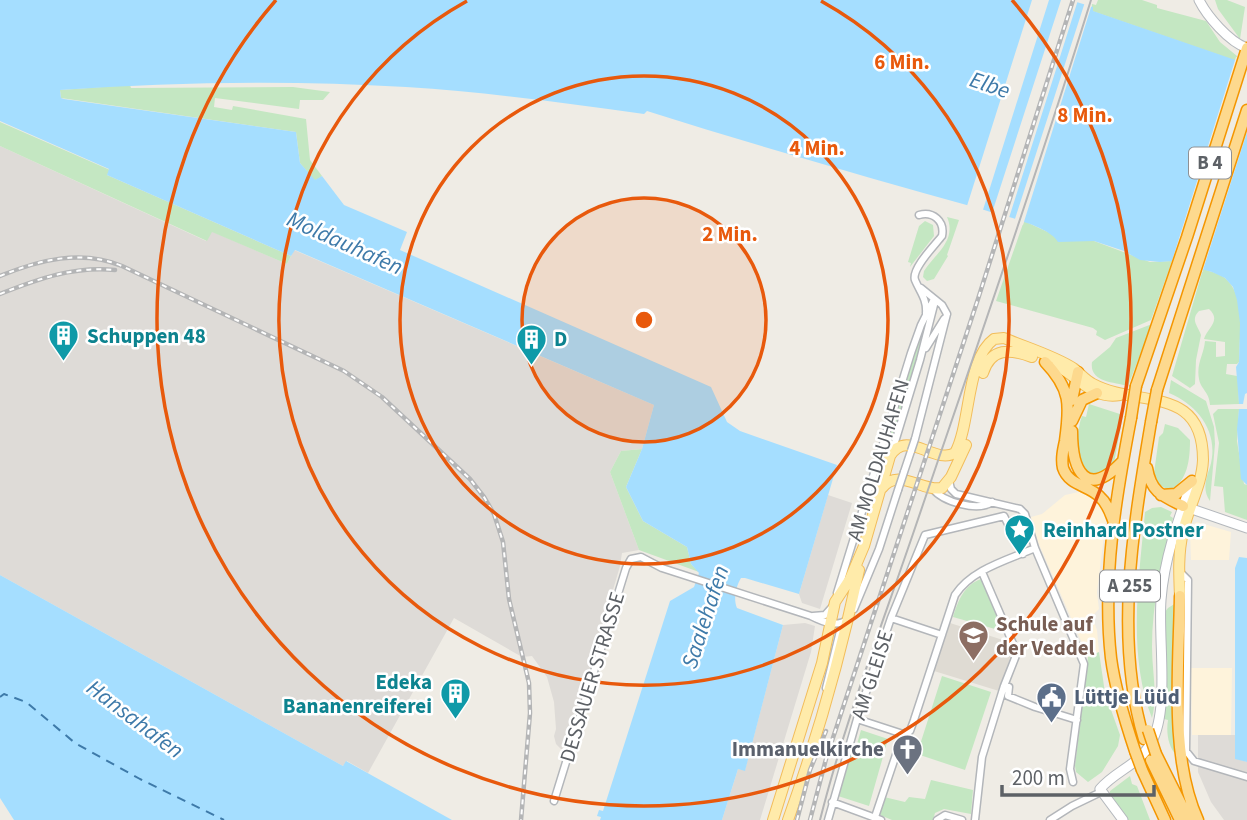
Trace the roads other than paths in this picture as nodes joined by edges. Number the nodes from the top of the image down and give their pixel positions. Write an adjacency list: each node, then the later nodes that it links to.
1 (1206, 3): 2 (street)
2 (1247, 48): 13 (highway, B 4)
3 (1247, 110): 22 (highway, B 4, bridge)
4 (919, 215): 5 (street)
5 (920, 288): 6 (street); 7 (street)
6 (934, 299): 7 (street, AM MOLDAUHAFEN); 8 (street); 10 (street)
7 (926, 314): 42 (street, AM MOLDAUHAFEN)
8 (947, 314): 10 (street); 18 (street, AM MOLDAUHAFEN)
9 (987, 354): 11 (main road); 12 (main road); 21 (main road); 25 (main road)
10 (920, 360): 17 (street)
11 (1045, 362): 12 (main road); 14 (highway)
12 (1078, 376): 13 (main road); 14 (highway); 15 (main road); 16 (highway)
13 (1132, 390): 15 (main road); 19 (main road); 23 (highway, B 4, bridge)
14 (1066, 392): 34 (highway)
15 (1097, 393): 16 (highway)
16 (1072, 421): 23 (highway)
17 (900, 429): 18 (street); 20 (street)
18 (912, 445): 20 (main road); 21 (main road); 24 (street, AM MOLDAUHAFEN)
19 (1201, 446): 27 (main road); 33 (main road)
20 (890, 456): 24 (street); 29 (main road)
21 (948, 456): 25 (main road)
22 (1145, 458): 30 (highway, B 4); 31 (highway)
23 (1123, 461): 26 (highway, B 4)
24 (902, 475): 28 (main road); 29 (main road); 47 (street, AM MOLDAUHAFEN, bridge)
25 (950, 479): 28 (main road); 32 (street)
26 (1120, 480): 34 (highway, A 255)
27 (1192, 481): 31 (highway); 33 (street)
28 (933, 489): 32 (street)
29 (881, 491): 36 (main road)
30 (1140, 491): 53 (highway, A 255)
31 (1161, 495): 33 (highway)
32 (992, 502): 37 (street)
33 (1186, 507): 35 (street); 39 (main road); 43 (street)
34 (1114, 523): 68 (highway, A 255, bridge)
35 (1247, 528)
36 (864, 546): 42 (main road); 47 (main road)
37 (1035, 548): 38 (street); 51 (street)
38 (1023, 554): 40 (street); 46 (street, AM GLEISE)
39 (1179, 570): 41 (main road); 54 (street)
40 (982, 572): 48 (street); 49 (street)
41 (1180, 596): 43 (street); 71 (highway)
42 (835, 602): 45 (street); 47 (main road, AM MOLDAUHAFEN)
43 (1161, 614): 56 (street)
44 (811, 615): 45 (street); 47 (street); 57 (street, DESSAUER STRASSE)
45 (820, 616): 47 (street)
46 (891, 618): 48 (street); 50 (street, AM GLEISE)
47 (838, 621): 60 (main road); 61 (main road)
48 (942, 635): 52 (street)
49 (1004, 686): 51 (street); 65 (street)
50 (857, 719): 52 (street); 58 (street, AM GLEISE)
51 (1077, 720): 55 (street)
52 (903, 734): 59 (street)
53 (1154, 757): 69 (highway, A 255); 70 (highway)
54 (1247, 776)
55 (1073, 782)
56 (1101, 792): 66 (street); 67 (street)
57 (554, 801)
58 (832, 802): 59 (street); 62 (street, AM GLEISE)
59 (878, 819)
60 (773, 820)
61 (788, 820)
62 (828, 820)
63 (937, 820): 64 (street)
64 (962, 820)
65 (975, 820)
66 (1050, 820)
67 (1123, 820)
68 (1165, 820)
69 (1180, 820)
70 (1189, 820)
71 (1198, 820)

